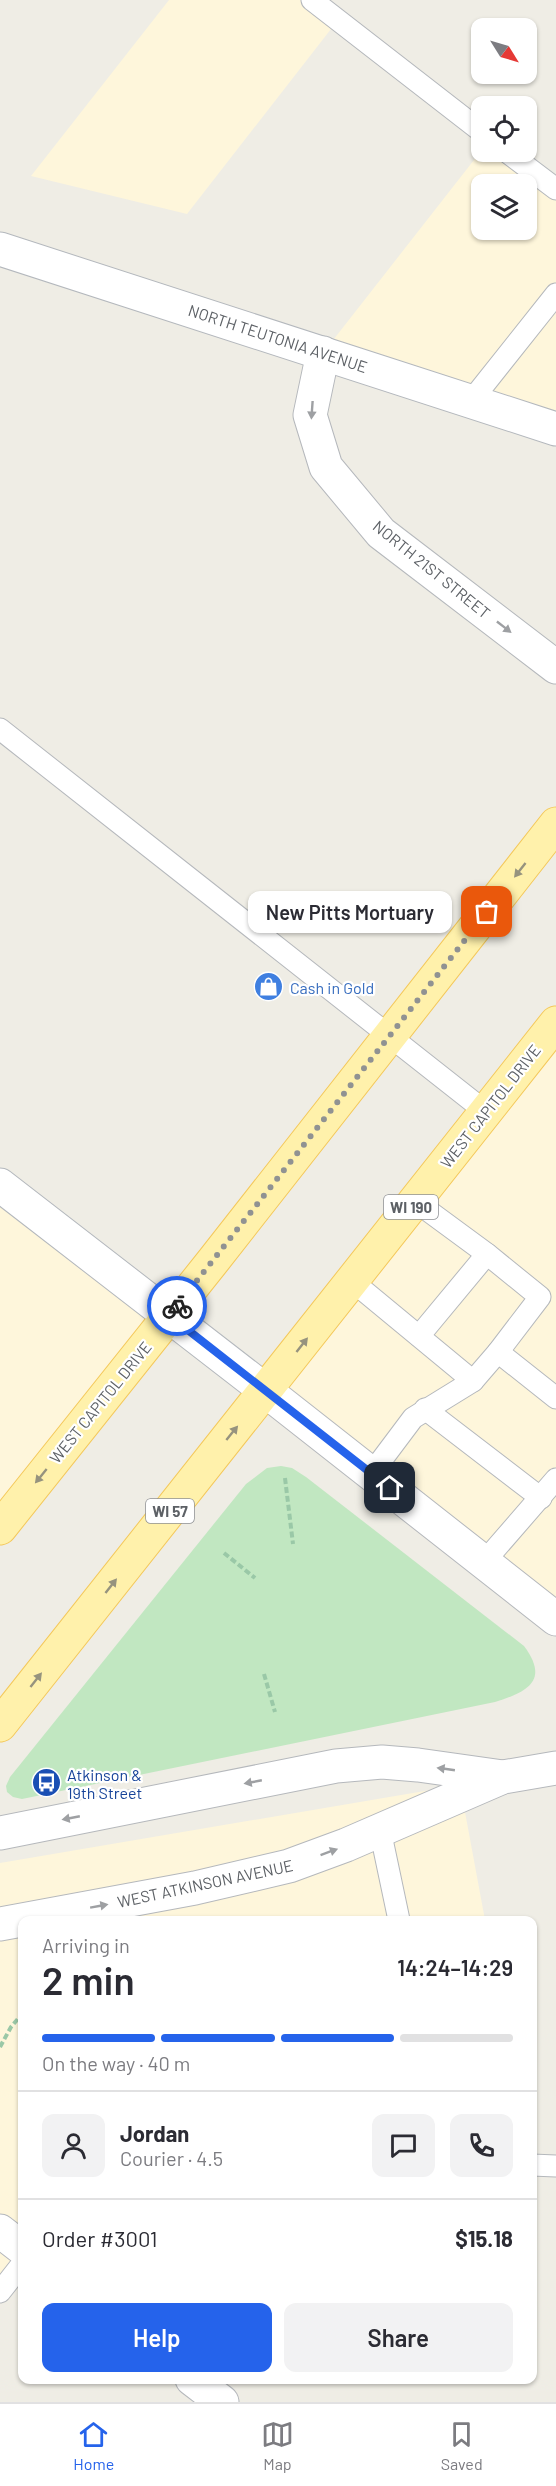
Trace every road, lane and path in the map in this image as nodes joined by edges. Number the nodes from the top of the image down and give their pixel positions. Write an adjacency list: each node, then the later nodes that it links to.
1 (312, 0): 2 (lane)
2 (471, 123)
3 (520, 162): 4 (lane)
4 (556, 189)
5 (0, 249): 7 (street, NORTH TEUTONIA AVENUE)
6 (556, 294): 8 (lane)
7 (323, 353): 8 (street, NORTH TEUTONIA AVENUE); 10 (street, NORTH 21ST STREET, one-way to 10)
8 (471, 401): 9 (street, NORTH TEUTONIA AVENUE)
9 (556, 429)
10 (556, 667)
11 (0, 729): 14 (lane)
12 (556, 824): 14 (main road, WEST CAPITOL DRIVE, one-way to 14)
13 (556, 1023): 15 (main road, WEST CAPITOL DRIVE / WI 190)
14 (391, 1035): 15 (lane); 20 (main road, WEST CAPITOL DRIVE)
15 (486, 1112): 17 (main road, WEST CAPITOL DRIVE / WI 190)
16 (0, 1185): 20 (street)
17 (415, 1201): 18 (lane); 19 (main road, WEST CAPITOL DRIVE / WI 190)
18 (487, 1254): 21 (lane); 22 (lane)
19 (352, 1281): 21 (lane); 24 (main road, WEST CAPITOL DRIVE / WI 190, one-way to 19)
20 (170, 1316): 24 (street); 31 (main road, WEST CAPITOL DRIVE, one-way to 31)
21 (419, 1336): 23 (lane)
22 (498, 1352): 23 (lane); 25 (lane)
23 (473, 1381): 26 (lane)
24 (266, 1391): 27 (street); 39 (main road, WEST CAPITOL DRIVE / WI 57, one-way to 24)
25 (556, 1398)
26 (425, 1409): 27 (lane); 30 (lane)
27 (371, 1473): 34 (street)
28 (285, 1478): 32 (path)
29 (556, 1479): 30 (lane)
30 (541, 1498): 34 (lane)
31 (0, 1528)
32 (293, 1544)
33 (224, 1553): 35 (path)
34 (484, 1562): 36 (street)
35 (255, 1578)
36 (556, 1619)
37 (264, 1674): 38 (path)
38 (275, 1712)
39 (0, 1725)
40 (556, 1768): 41 (street, WEST ATKINSON AVENUE)
41 (503, 1777): 42 (street, WEST ATKINSON AVENUE); 43 (street, WEST ATKINSON AVENUE, one-way to 43)
42 (380, 1830): 44 (street, WEST ATKINSON AVENUE, one-way to 42); 45 (lane)
43 (0, 1833)
44 (43, 1916)
45 (398, 1916)
46 (18, 1921): 47 (street, WEST ATKINSON AVENUE, one-way to 46)
47 (0, 1924)
48 (18, 2019): 49 (path)
49 (0, 2047)
50 (537, 2165): 51 (lane)
51 (556, 2166)
52 (0, 2231): 53 (street)
53 (18, 2245)
54 (18, 2269): 55 (lane)
55 (0, 2292)
56 (199, 2384): 57 (street)
57 (222, 2402)

